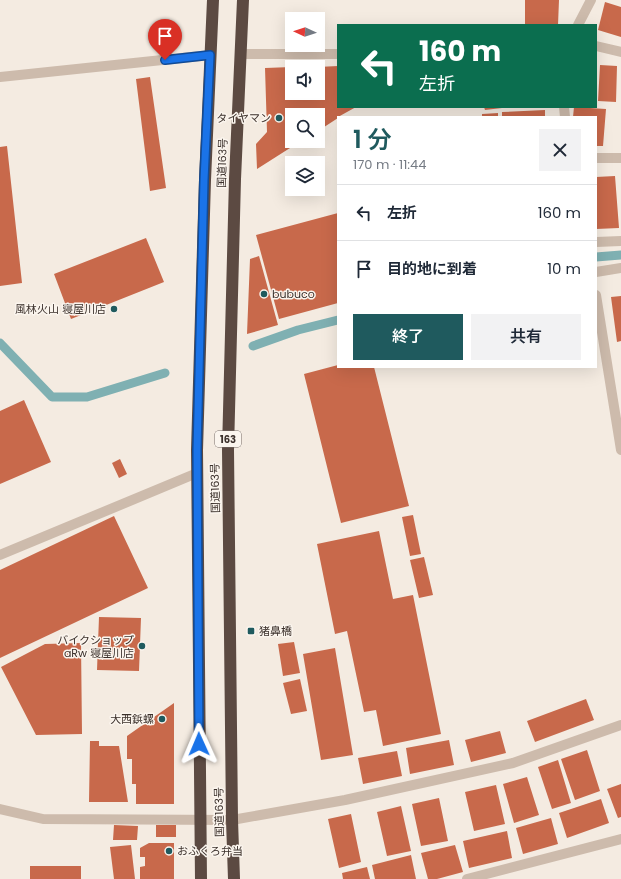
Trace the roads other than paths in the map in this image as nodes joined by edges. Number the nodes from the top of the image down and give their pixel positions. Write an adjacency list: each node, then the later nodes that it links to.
1 (213, 0): 9 (highway, 国道163号)
2 (243, 0): 7 (highway, 国道163号 / 163)
3 (591, 0): 4 (street)
4 (579, 24)
5 (597, 46): 6 (street)
6 (621, 52)
7 (241, 54): 8 (street); 24 (highway, 国道163号 / 163)
8 (337, 54)
9 (210, 55): 10 (street); 19 (highway, 国道163号)
10 (0, 77)
11 (597, 158): 12 (street)
12 (620, 158)
13 (621, 240): 14 (street)
14 (597, 242)
15 (621, 268): 16 (street)
16 (597, 272)
17 (597, 301): 18 (street)
18 (621, 450)
19 (197, 473): 20 (street); 23 (highway, 国道163号)
20 (0, 555)
21 (621, 725): 24 (street)
22 (0, 809): 23 (street)
23 (200, 820): 24 (street); 26 (highway, 国道163号)
24 (232, 820): 27 (highway, 国道163号 / 163)
25 (621, 838): 28 (street)
26 (201, 879)
27 (234, 879)
28 (467, 879)

